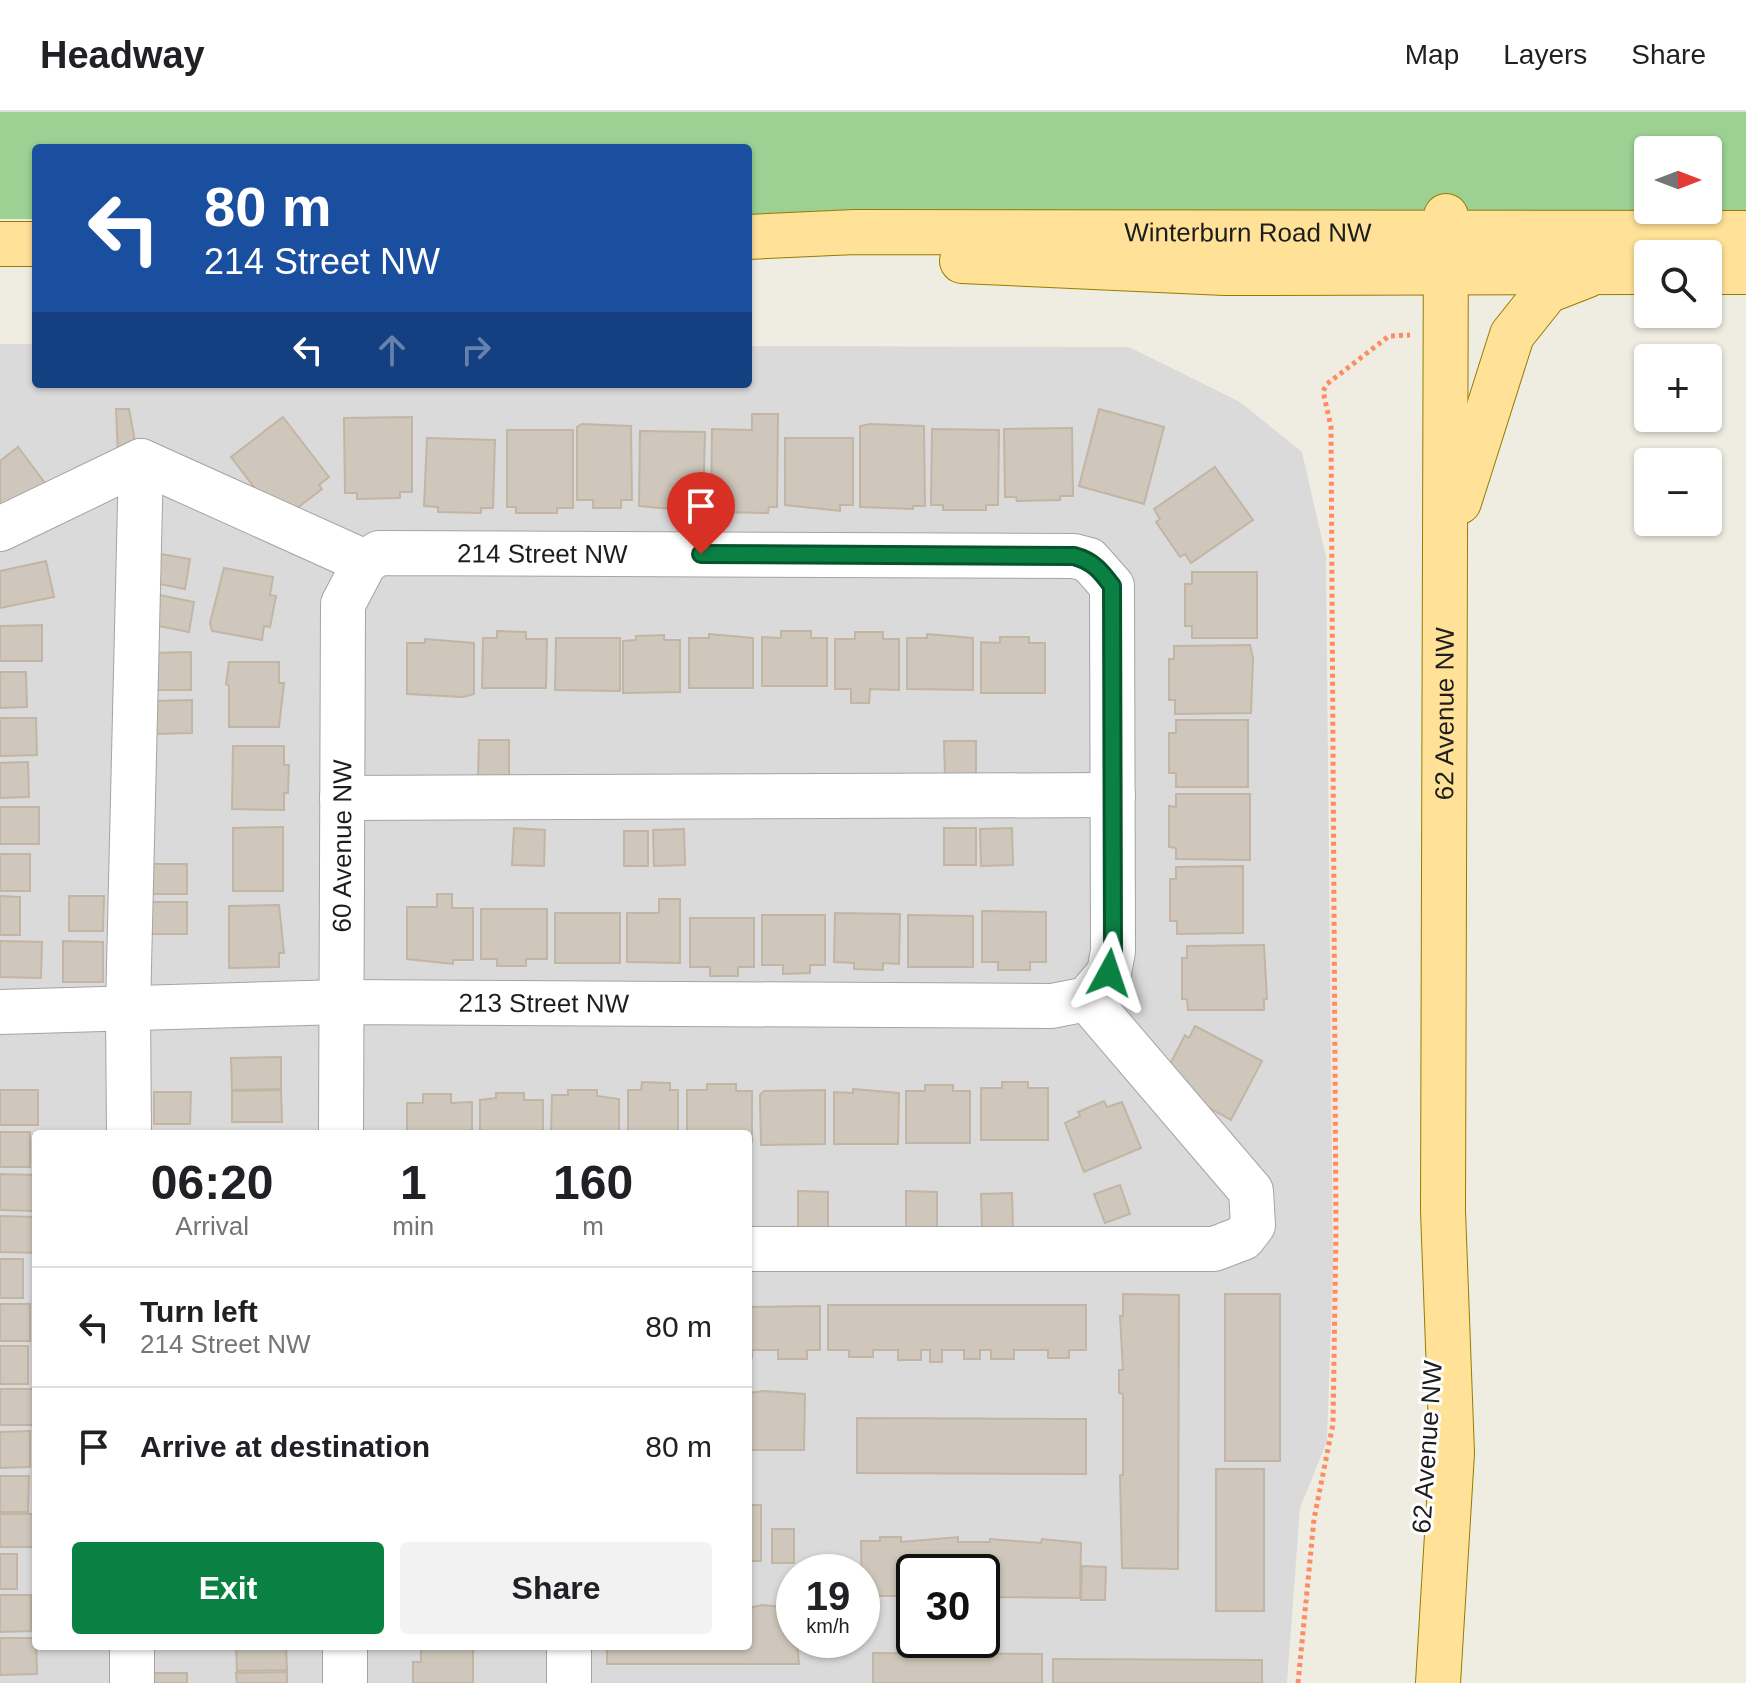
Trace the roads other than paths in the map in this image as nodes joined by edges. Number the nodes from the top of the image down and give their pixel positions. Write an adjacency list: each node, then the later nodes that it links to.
1 (1746, 233): 3 (main road, Winterburn Road NW)
2 (752, 237): 3 (main road, Winterburn Road NW)
3 (1446, 240): 6 (main road, Winterburn Road NW); 7 (main road, Winterburn Road NW); 13 (main road, 62 Avenue NW)
4 (0, 244): 5 (main road)
5 (32, 244)
6 (752, 249)
7 (1596, 272): 8 (main road, Winterburn Road NW); 13 (main road)
8 (1634, 272)
9 (1722, 272): 10 (main road)
10 (1746, 272)
11 (141, 461): 12 (street); 14 (street); 19 (street)
12 (0, 529)
13 (1445, 550): 23 (main road, 62 Avenue NW)
14 (365, 562): 15 (street, 214 Street NW); 16 (street, 60 Avenue NW)
15 (1113, 795): 16 (street); 17 (street)
16 (342, 798): 18 (street, 60 Avenue NW)
17 (1087, 999): 18 (street, 213 Street NW); 24 (street)
18 (341, 1002): 19 (street, 213 Street NW); 22 (street, 60 Avenue NW)
19 (128, 1009): 20 (street, 213 Street NW); 21 (street)
20 (0, 1012)
21 (129, 1130)
22 (341, 1130)
23 (1443, 1211): 31 (main road, 62 Avenue NW); 32 (main road, 62 Avenue NW)
24 (752, 1249)
25 (132, 1650): 28 (street)
26 (345, 1650): 29 (street)
27 (569, 1650): 30 (street)
28 (132, 1683)
29 (345, 1683)
30 (569, 1683)
31 (1410, 1683)
32 (1438, 1683)

